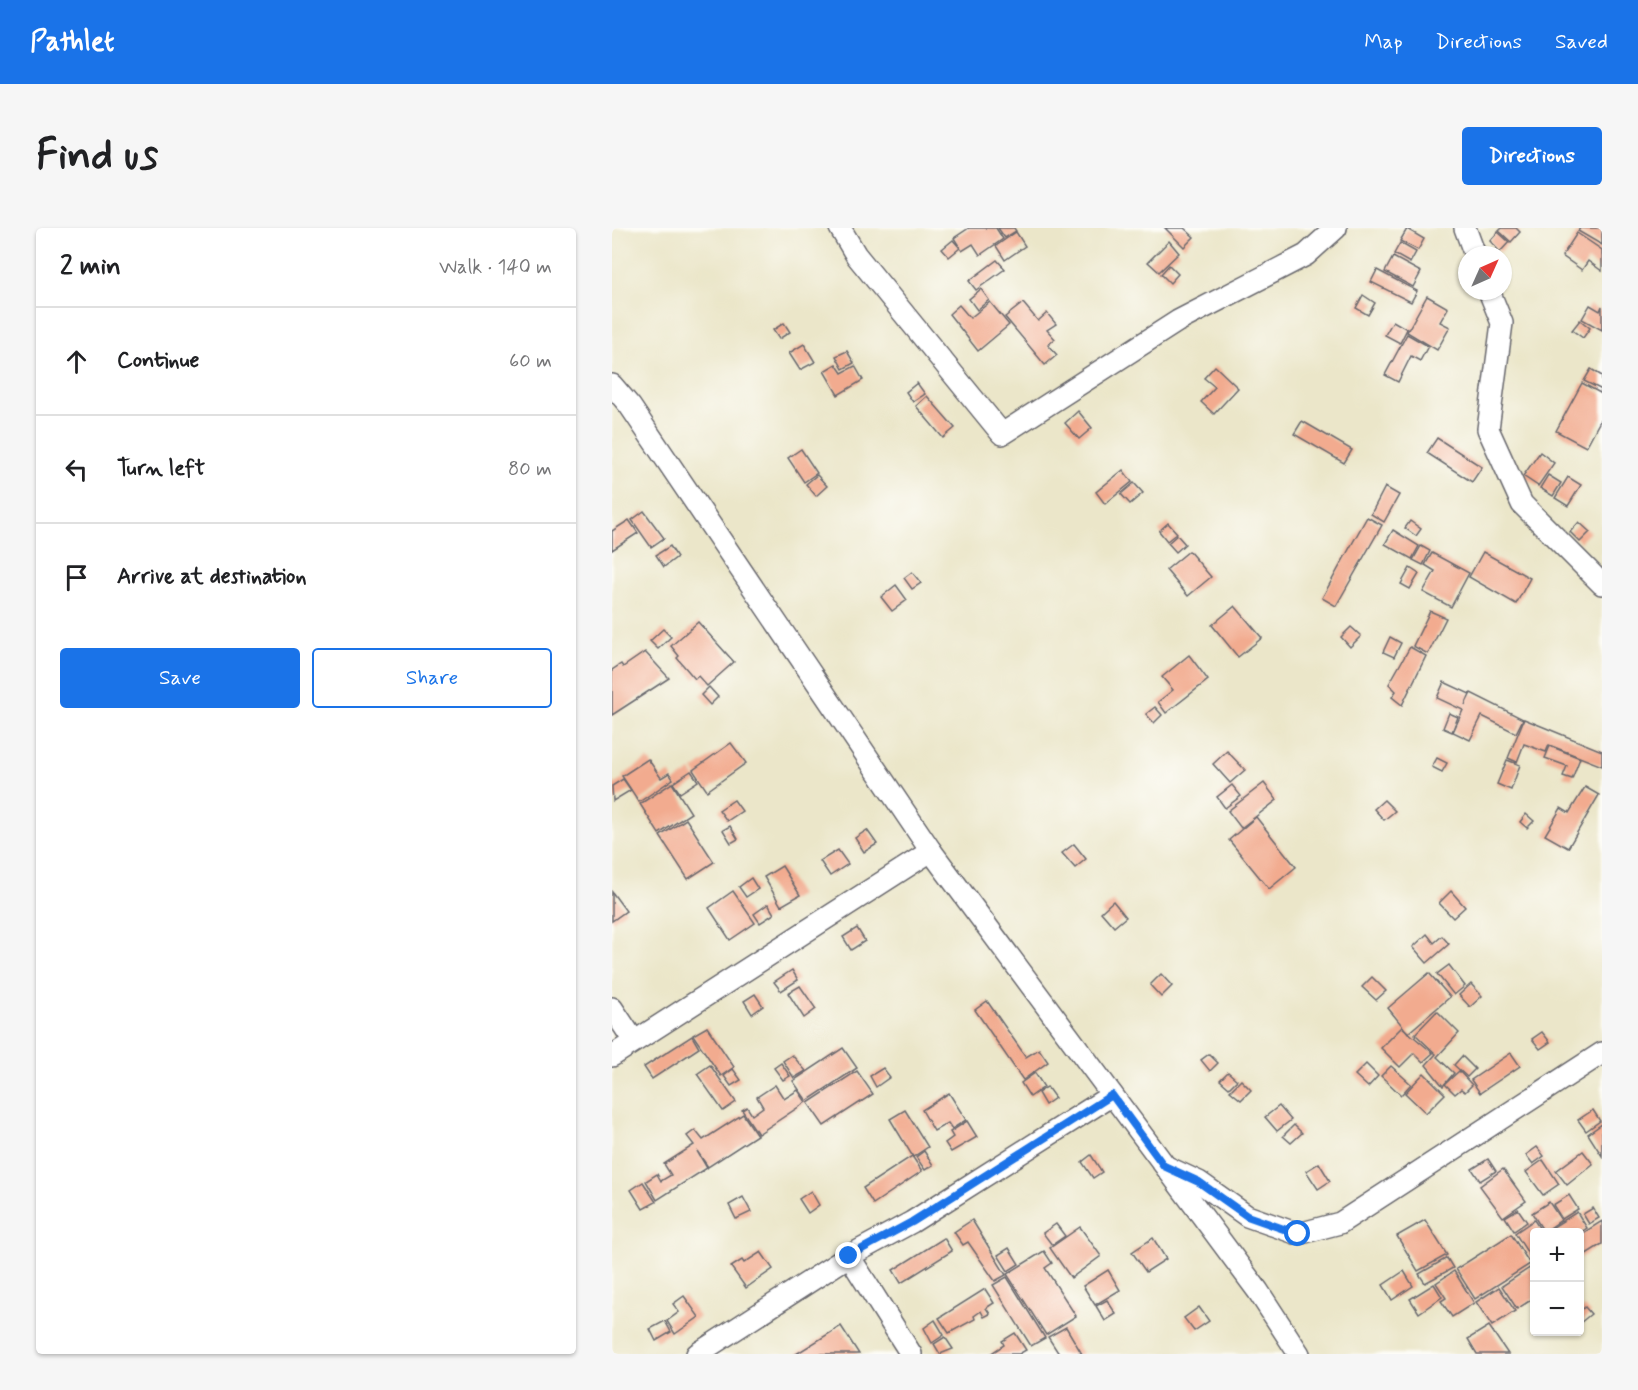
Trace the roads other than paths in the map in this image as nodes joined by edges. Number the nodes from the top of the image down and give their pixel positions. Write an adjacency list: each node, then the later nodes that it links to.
1 (840, 228): 2 (street)
2 (1336, 228)
3 (1465, 228): 4 (street)
4 (1472, 246)
5 (1493, 300): 8 (street)
6 (612, 385): 7 (street)
7 (621, 411): 9 (street)
8 (1602, 584)
9 (931, 851): 11 (street); 14 (street)
10 (612, 1008): 11 (street)
11 (634, 1041): 13 (street)
12 (1601, 1055): 15 (street)
13 (612, 1056)
14 (1112, 1095): 15 (street); 16 (street)
15 (1164, 1166): 19 (street)
16 (849, 1256): 17 (street); 18 (street)
17 (697, 1354)
18 (911, 1354)
19 (1299, 1354)

